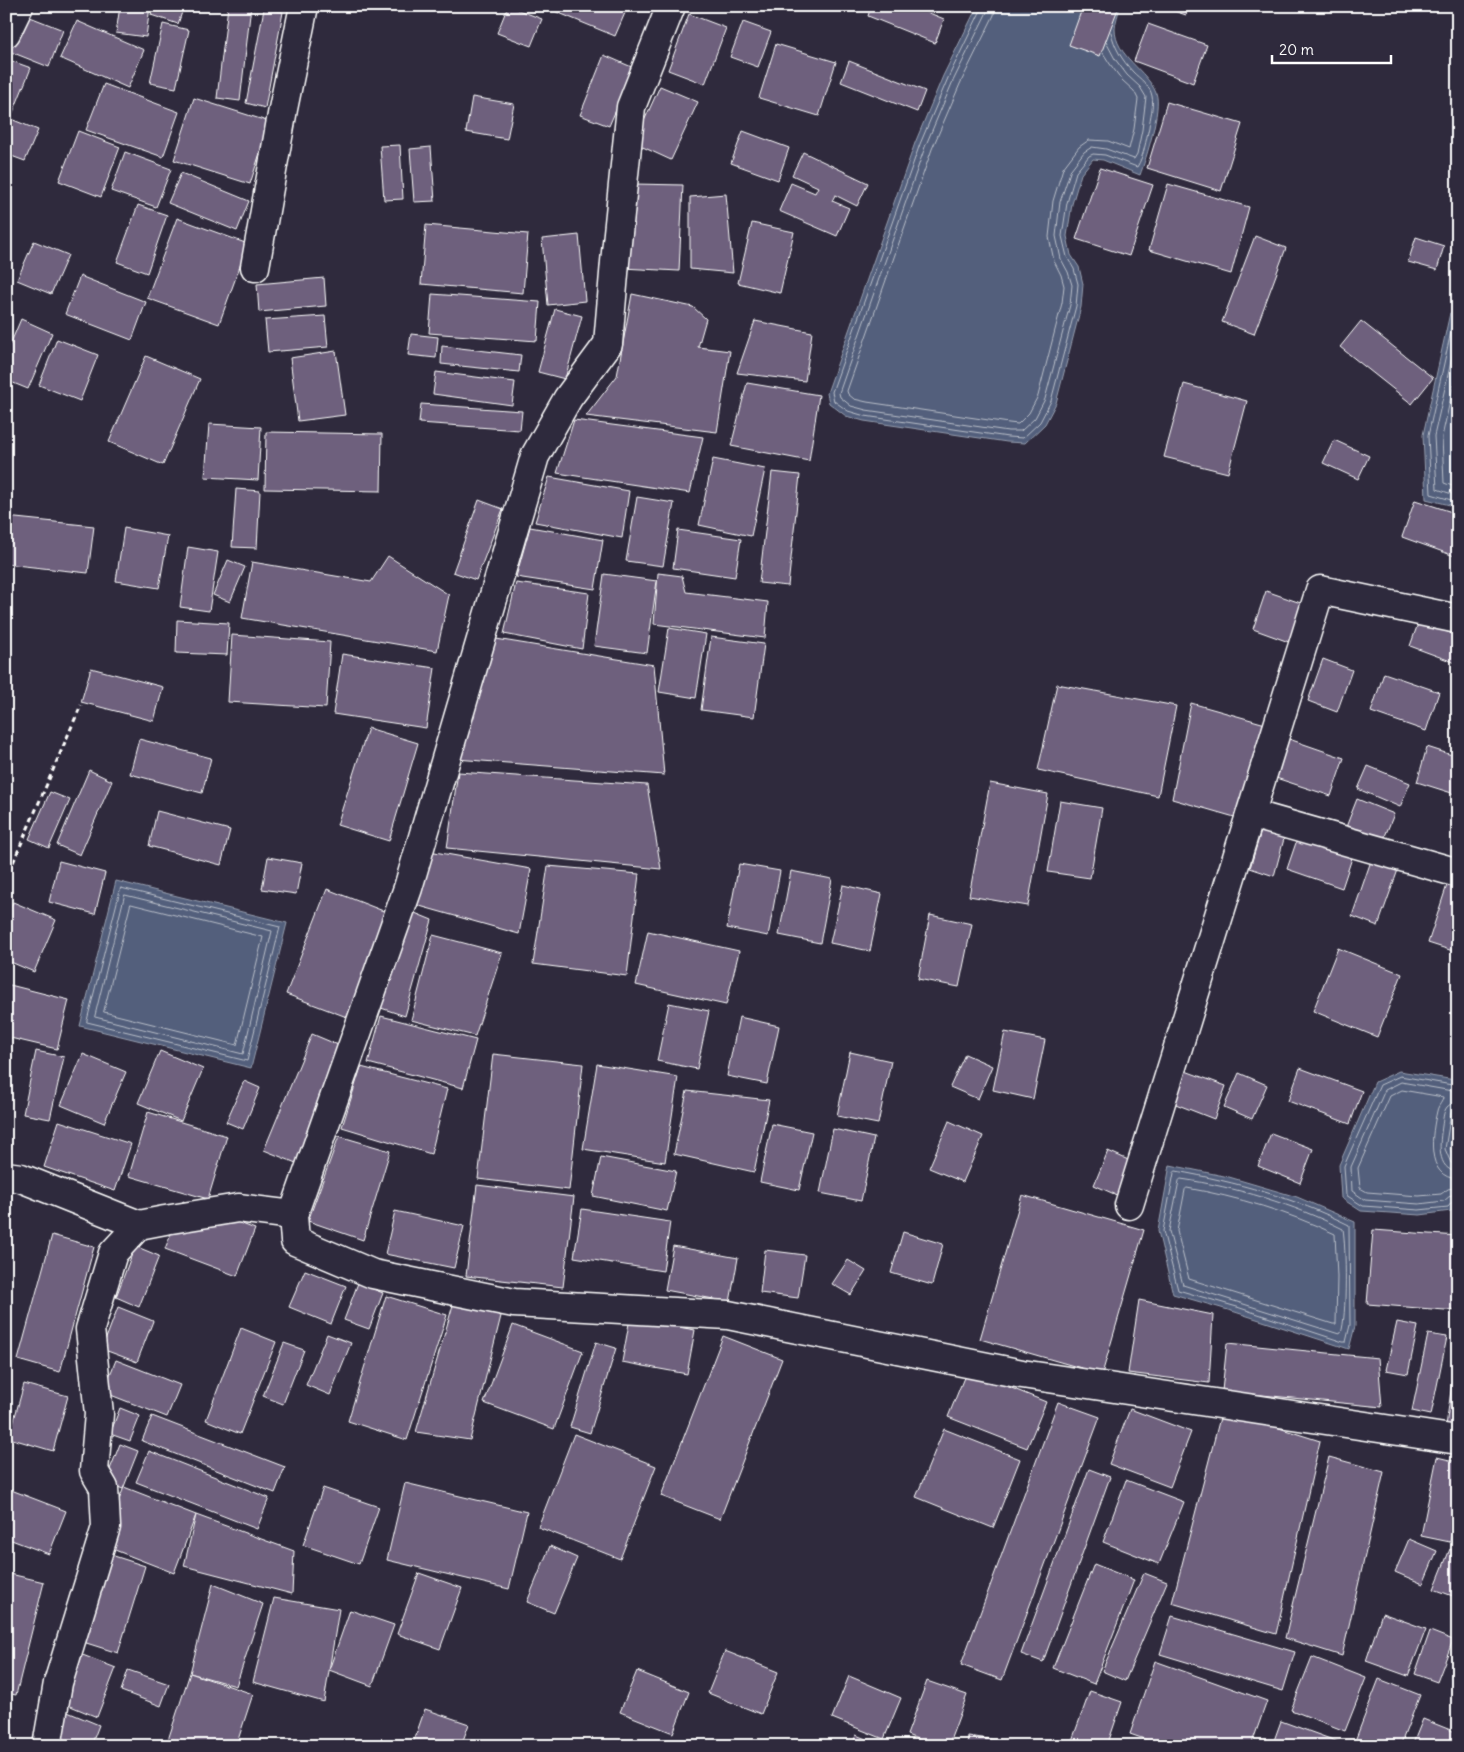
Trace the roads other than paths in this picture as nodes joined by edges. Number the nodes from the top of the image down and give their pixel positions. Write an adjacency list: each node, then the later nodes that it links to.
1 (19, 6): 4 (street)
2 (304, 6): 5 (street)
3 (671, 6): 11 (street)
4 (6, 33)
5 (255, 267)
6 (1458, 619): 7 (street)
7 (1251, 814): 8 (street); 10 (street)
8 (1458, 873)
9 (6, 1176): 12 (street)
10 (1130, 1205)
11 (293, 1215): 12 (street); 13 (street)
12 (138, 1225): 14 (street)
13 (1458, 1440)
14 (47, 1746)

